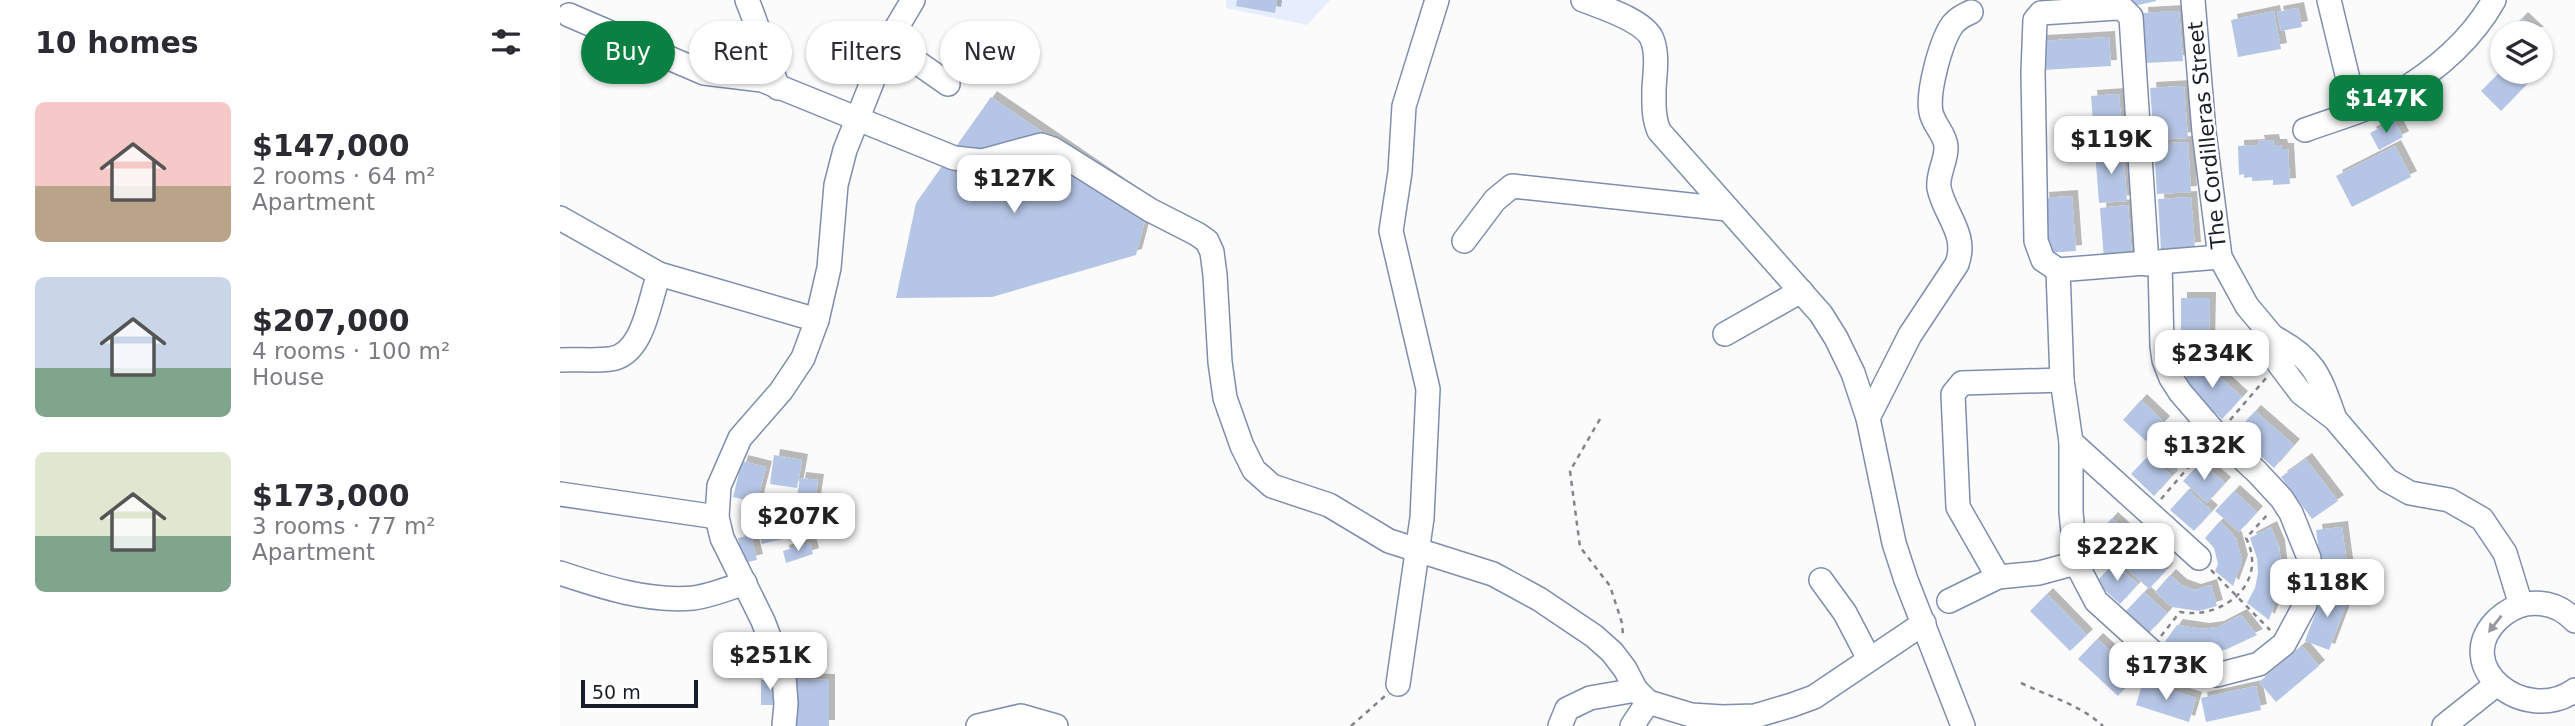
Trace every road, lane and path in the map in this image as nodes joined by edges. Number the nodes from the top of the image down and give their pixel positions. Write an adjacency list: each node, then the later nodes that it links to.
1 (747, 0): 12 (street)
2 (913, 0): 10 (street)
3 (1437, 0): 39 (street)
4 (1583, 0): 16 (street)
5 (2193, 0): 19 (street, The Cordilleras Street)
6 (2329, 0): 13 (street)
7 (2494, 0): 13 (street)
8 (1971, 12): 30 (street)
9 (569, 15): 12 (street)
10 (900, 21)
11 (871, 84): 14 (street)
12 (778, 88): 14 (street)
13 (2356, 112): 15 (street)
14 (857, 118): 24 (street); 39 (street)
15 (2305, 130)
16 (1727, 209): 18 (street); 23 (street)
17 (560, 218): 22 (street)
18 (1464, 241)
19 (2220, 257): 20 (street); 26 (street, The Cordilleras Street)
20 (2154, 264): 21 (street); 21 (street); 33 (street)
21 (2058, 270): 29 (street)
22 (659, 274): 24 (street); 27 (street)
23 (1801, 291): 25 (street); 30 (street)
24 (817, 320): 38 (street)
25 (1725, 334)
26 (2273, 337): 28 (street, The Cordilleras Street); 32 (street, The Cordilleras Street)
27 (560, 359)
28 (2279, 364): 32 (street, The Cordilleras Street); 33 (path)
29 (2062, 380): 34 (street); 43 (street)
30 (1868, 418): 50 (street)
31 (1600, 419): 56 (path)
32 (2335, 419): 48 (street, The Cordilleras Street)
33 (2217, 435): 36 (street); 37 (path)
34 (2071, 442): 37 (street); 41 (street)
35 (560, 494): 38 (street)
36 (2283, 499): 46 (path); 51 (street)
37 (2150, 512): 40 (street)
38 (717, 516): 45 (street)
39 (1416, 548): 55 (street); 56 (street)
40 (2199, 558): 46 (path)
41 (2076, 563): 43 (street); 52 (street)
42 (560, 573): 45 (street)
43 (1998, 577): 47 (street)
44 (1821, 580): 53 (street)
45 (745, 583): 60 (street)
46 (2236, 596): 51 (path); 52 (path)
47 (1948, 601)
48 (2521, 605): 49 (street); 57 (street, one-way to 57)
49 (2575, 621)
50 (1924, 623): 53 (street); 67 (street)
51 (2284, 644): 52 (street)
52 (2150, 650)
53 (1869, 659): 59 (street)
54 (2021, 683): 68 (path)
55 (1398, 684): 63 (path)
56 (1636, 687): 59 (street); 64 (street); 65 (street)
57 (2493, 687): 58 (street); 69 (street)
58 (2575, 690)
59 (1792, 705): 66 (street)
60 (783, 726)
61 (978, 726): 62 (street)
62 (1056, 726)
63 (1351, 726)
64 (1560, 726)
65 (1632, 726)
66 (1778, 726)
67 (1963, 726)
68 (2103, 726)
69 (2444, 726)

